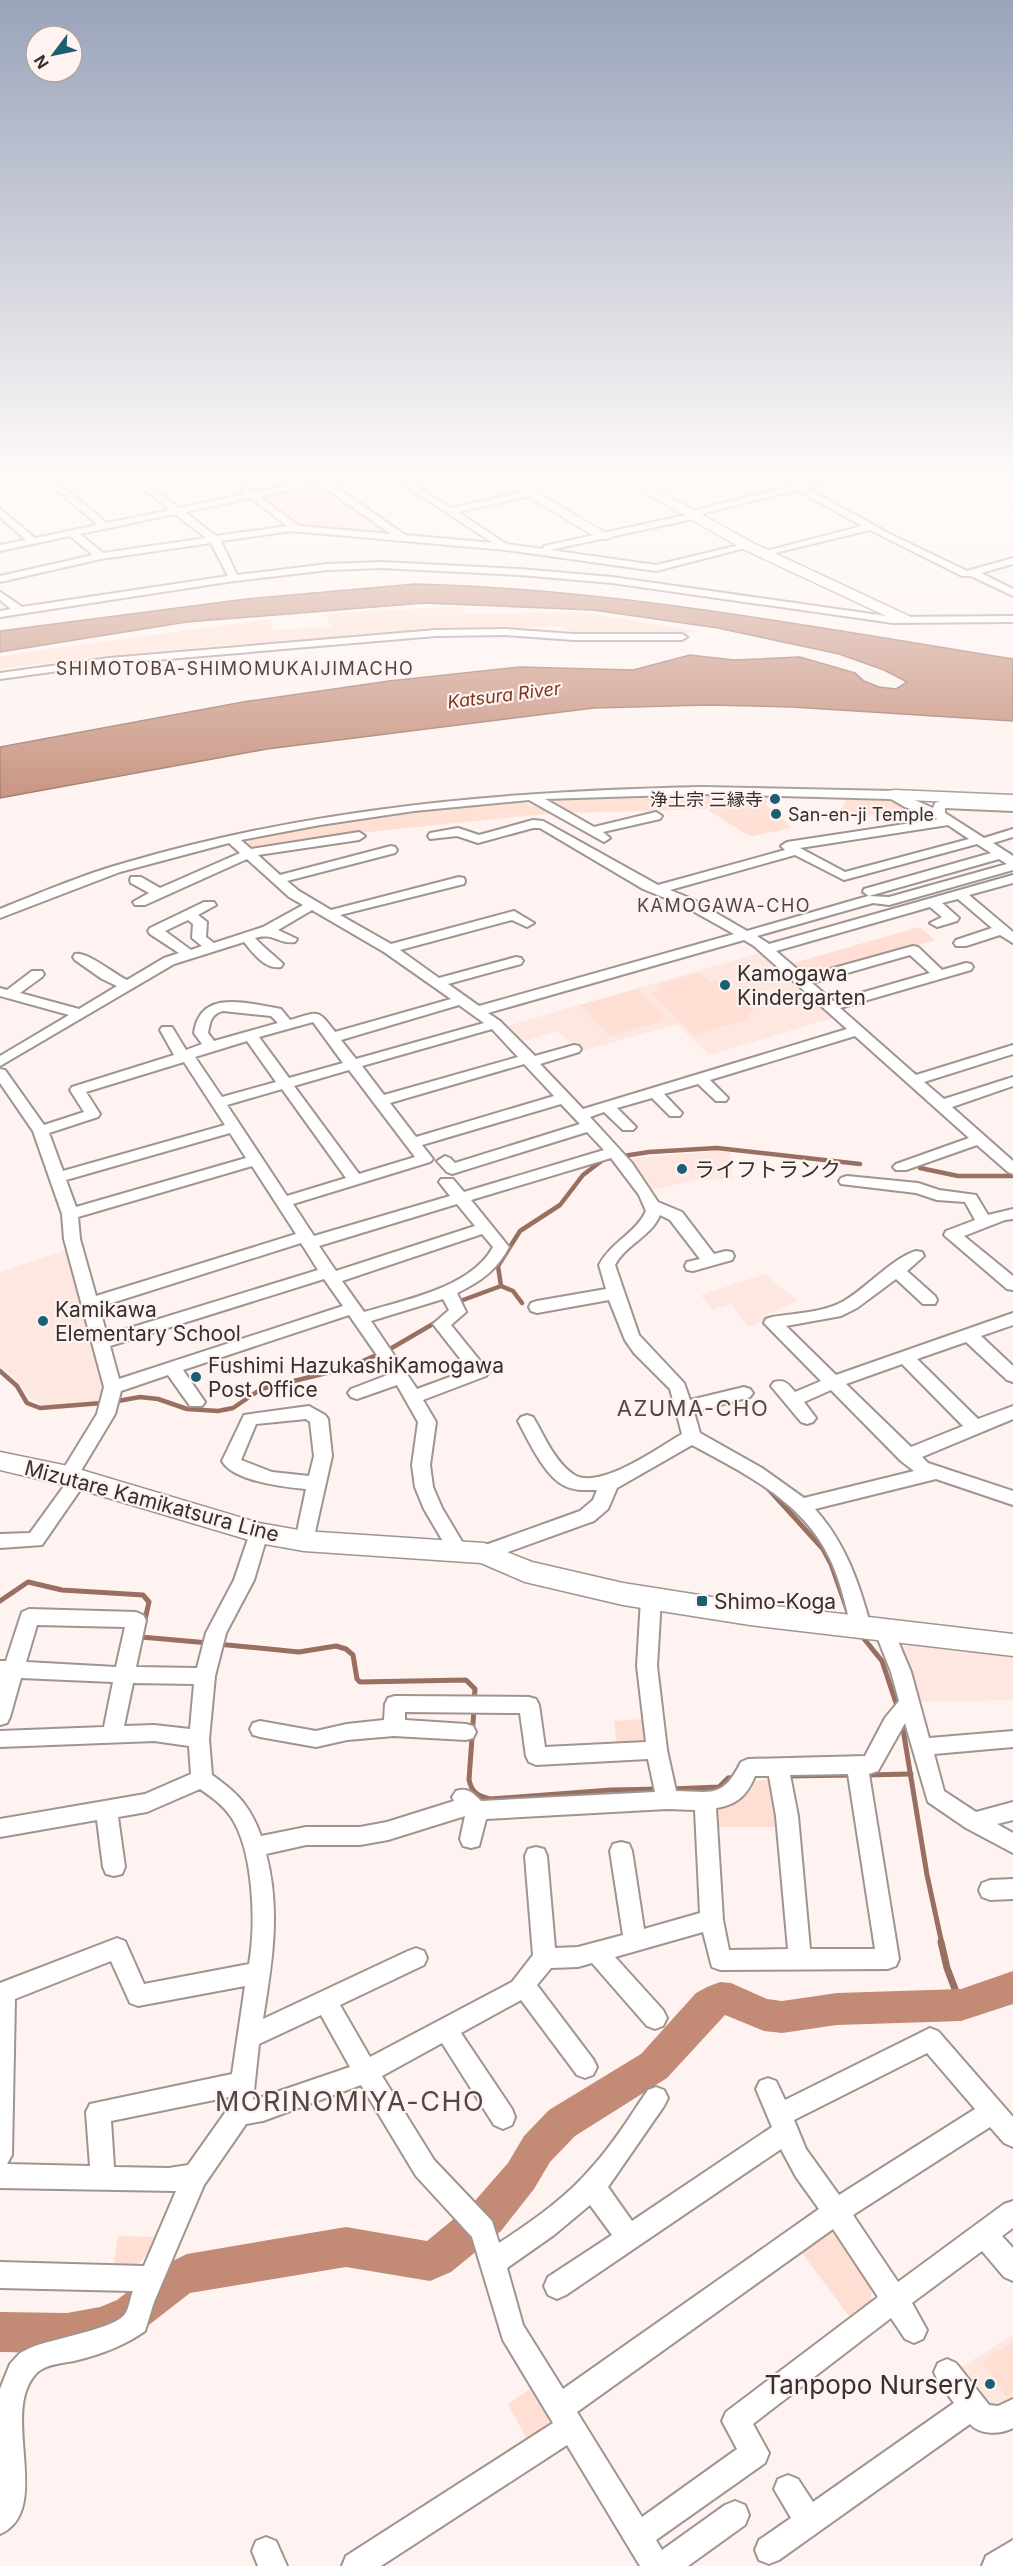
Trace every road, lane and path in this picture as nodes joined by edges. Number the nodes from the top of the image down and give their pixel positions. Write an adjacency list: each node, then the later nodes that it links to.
1 (0, 595): 5 (street)
2 (125, 595): 5 (street)
3 (716, 595): 7 (street)
4 (852, 595): 7 (street)
5 (20, 611): 6 (street)
6 (0, 614)
7 (904, 619): 8 (street)
8 (1013, 619)
9 (682, 637): 10 (street)
10 (0, 676)
11 (894, 795): 12 (street); 13 (street); 16 (street)
12 (533, 798): 15 (street); 20 (street)
13 (1013, 800)
14 (1013, 807): 16 (street)
15 (656, 816)
16 (945, 817): 21 (street); 23 (street)
17 (1013, 833): 21 (street)
18 (359, 836): 24 (street)
19 (434, 836): 31 (street)
20 (233, 840): 24 (street); 39 (street)
21 (981, 841): 23 (street); 25 (street)
22 (391, 850): 27 (street)
23 (796, 851): 31 (street)
24 (249, 853): 27 (street); 33 (street)
25 (1001, 854): 26 (street); 32 (street)
26 (1013, 864): 46 (street)
27 (278, 879): 38 (street)
28 (1013, 879): 34 (street)
29 (136, 880): 33 (street)
30 (454, 886): 40 (street)
31 (656, 890): 46 (street)
32 (869, 891)
33 (159, 893): 35 (street)
34 (961, 895): 36 (street); 45 (street)
35 (140, 902)
36 (933, 903): 43 (street); 53 (street)
37 (209, 905): 41 (street)
38 (312, 905): 40 (street); 44 (street)
39 (0, 914)
40 (330, 914): 52 (street)
41 (189, 915): 51 (street); 54 (street)
42 (527, 923): 52 (street)
43 (937, 923)
44 (268, 930): 47 (street); 48 (street)
45 (1000, 930): 49 (street); 50 (street)
46 (746, 936): 53 (street); 67 (street)
47 (247, 937): 51 (street); 57 (street)
48 (290, 939)
49 (1013, 939)
50 (961, 943)
51 (212, 948): 54 (street)
52 (389, 949): 62 (street)
53 (767, 949): 61 (street)
54 (189, 954): 63 (street)
55 (80, 957): 63 (street)
56 (516, 961): 62 (street)
57 (276, 964)
58 (966, 967): 60 (street)
59 (37, 974): 64 (street)
60 (940, 975): 61 (street); 66 (street)
61 (804, 981): 66 (street)
62 (437, 983): 65 (street)
63 (128, 986): 68 (street)
64 (5, 993): 68 (street)
65 (462, 1000): 67 (street); 74 (street)
66 (831, 1005): 72 (street)
67 (478, 1011): 69 (street)
68 (81, 1014): 79 (street)
69 (495, 1024): 80 (street); 81 (street)
70 (288, 1026): 73 (street); 74 (street); 75 (street)
71 (167, 1030): 78 (street)
72 (858, 1030): 82 (street); 83 (street)
73 (251, 1036): 75 (street); 86 (street)
74 (331, 1038): 81 (street)
75 (211, 1047): 78 (street)
76 (574, 1049): 80 (street)
77 (1013, 1049): 83 (street)
78 (187, 1056): 91 (street); 98 (street)
79 (3, 1057)
80 (530, 1060): 88 (street); 90 (street)
81 (352, 1065): 86 (street); 90 (street)
82 (700, 1078): 87 (street); 89 (street)
83 (914, 1080): 92 (street)
84 (1013, 1081): 92 (street)
85 (3, 1082): 98 (street)
86 (286, 1084): 91 (street); 106 (street)
87 (654, 1092): 93 (street); 94 (street)
88 (565, 1098): 95 (street); 100 (street)
89 (721, 1098)
90 (381, 1101): 100 (street)
91 (217, 1104): 96 (street)
92 (942, 1105): 99 (street)
93 (607, 1107): 95 (street); 97 (street)
94 (675, 1113)
95 (585, 1120): 101 (street); 108 (street)
96 (233, 1127): 102 (street); 105 (street)
97 (628, 1127)
98 (41, 1131): 105 (street)
99 (980, 1139): 103 (street); 104 (street)
100 (413, 1143): 106 (street)
101 (618, 1156): 108 (street); 110 (street)
102 (255, 1160): 109 (street); 111 (street)
103 (902, 1167)
104 (1013, 1169)
105 (57, 1178): 111 (street)
106 (355, 1180): 109 (street)
107 (847, 1181): 113 (street)
108 (462, 1198): 114 (street); 115 (street)
109 (283, 1202): 115 (street)
110 (652, 1205): 118 (street); 124 (street)
111 (70, 1214): 126 (street)
112 (1013, 1214): 113 (street)
113 (984, 1222): 122 (street)
114 (485, 1228): 121 (street); 123 (street)
115 (308, 1239): 121 (street); 126 (street)
116 (726, 1256): 118 (street)
117 (916, 1256): 120 (street)
118 (710, 1261): 119 (street)
119 (693, 1266)
120 (894, 1270): 125 (street); 136 (street)
121 (330, 1275): 128 (street); 131 (street)
122 (1011, 1281)
123 (447, 1290): 128 (street); 141 (street)
124 (615, 1293): 127 (street); 144 (street)
125 (928, 1300)
126 (90, 1304): 131 (street)
127 (537, 1307)
128 (357, 1313): 133 (street); 135 (street)
129 (1013, 1319): 130 (street)
130 (969, 1335): 132 (street); 134 (street)
131 (101, 1343): 138 (street)
132 (905, 1357): 136 (street); 148 (street)
133 (172, 1367): 138 (street); 143 (street)
134 (1013, 1376)
135 (401, 1377): 139 (street); 141 (street)
136 (834, 1382): 142 (street); 150 (street)
137 (780, 1386): 142 (street)
138 (113, 1387): 153 (street)
139 (357, 1392)
140 (744, 1393): 144 (street)
141 (413, 1398): 161 (street)
142 (792, 1400): 146 (street)
143 (196, 1402)
144 (684, 1408): 149 (street)
145 (1013, 1412): 148 (street)
146 (807, 1418)
147 (527, 1421): 155 (street)
148 (975, 1427): 150 (street)
149 (692, 1437): 155 (street); 157 (street)
150 (907, 1456): 152 (street)
151 (0, 1461): 153 (street, Mizutare Kamikatsura Line)
152 (934, 1473): 156 (street); 157 (street)
153 (73, 1478): 158 (street, Mizutare Kamikatsura Line); 159 (street)
154 (317, 1484): 154 (street); 160 (street)
155 (609, 1484): 161 (street)
156 (1013, 1498)
157 (803, 1505): 163 (street)
158 (259, 1533): 160 (street, Mizutare Kamikatsura Line); 167 (street)
159 (0, 1541)
160 (303, 1541): 161 (street, Mizutare Kamikatsura Line)
161 (471, 1552): 162 (street, Mizutare Kamikatsura Line)
162 (651, 1599): 163 (street, Mizutare Kamikatsura Line); 178 (street)
163 (865, 1627): 164 (street, Mizutare Kamikatsura Line); 168 (street)
164 (1013, 1645)
165 (7, 1669): 166 (street); 166 (street); 169 (street)
166 (123, 1675): 167 (street); 173 (street)
167 (205, 1676): 175 (street)
168 (903, 1710): 177 (street); 179 (street)
169 (0, 1717)
170 (394, 1728): 171 (street); 172 (street); 178 (street)
171 (260, 1729)
172 (466, 1732)
173 (111, 1735): 174 (street); 175 (street)
174 (0, 1739)
175 (199, 1739): 181 (street)
176 (1013, 1739): 177 (street)
177 (922, 1747): 187 (street)
178 (657, 1750): 182 (street)
179 (858, 1773): 180 (street); 202 (street)
180 (780, 1774): 183 (street); 202 (street)
181 (202, 1779): 185 (street); 191 (street)
182 (665, 1793): 183 (street); 184 (street)
183 (705, 1801): 197 (street)
184 (470, 1804): 189 (street); 191 (street)
185 (107, 1811): 188 (street); 194 (street)
186 (1013, 1811): 187 (street)
187 (974, 1822): 190 (street)
188 (0, 1828)
189 (471, 1839)
190 (1013, 1844)
191 (253, 1847): 203 (street)
192 (621, 1851): 198 (street)
193 (536, 1856): 201 (street)
194 (114, 1867)
195 (1013, 1889): 196 (street)
196 (990, 1890)
197 (712, 1920): 198 (street); 202 (street)
198 (636, 1942): 199 (street)
199 (597, 1953): 201 (street); 207 (street)
200 (416, 1958): 206 (street)
201 (545, 1958): 204 (street)
202 (800, 1958)
203 (258, 1973): 205 (street); 209 (street)
204 (523, 1985): 208 (street); 210 (street)
205 (2, 1993): 220 (street)
206 (325, 2001): 209 (street); 211 (street)
207 (655, 2018)
208 (446, 2030): 211 (street); 217 (street)
209 (248, 2038): 212 (street)
210 (585, 2067)
211 (366, 2072): 216 (street); 229 (street)
212 (242, 2083): 216 (street); 223 (street)
213 (768, 2089): 218 (street)
214 (656, 2098): 224 (street)
215 (993, 2112): 218 (street); 219 (street); 225 (street)
216 (239, 2114): 222 (street)
217 (503, 2117)
218 (783, 2123): 225 (street); 228 (street)
219 (1013, 2135)
220 (0, 2155)
221 (0, 2176): 223 (street)
222 (195, 2176): 223 (street); 233 (street)
223 (103, 2178)
224 (592, 2186): 228 (street); 229 (street)
225 (836, 2211): 234 (street); 239 (street)
226 (1013, 2213): 227 (street)
227 (985, 2235): 230 (street); 234 (street)
228 (629, 2238): 232 (street)
229 (493, 2262): 239 (street)
230 (1013, 2268)
231 (0, 2275): 233 (street)
232 (557, 2286)
233 (144, 2299): 242 (street)
234 (894, 2300): 235 (street); 244 (street)
235 (914, 2330)
236 (947, 2372): 237 (street)
237 (973, 2406): 238 (street); 243 (street)
238 (1012, 2415)
239 (565, 2417): 244 (street); 247 (street)
240 (788, 2489): 243 (street)
241 (735, 2515): 249 (street)
242 (0, 2520)
243 (810, 2521): 245 (street)
244 (638, 2536): 248 (street)
245 (769, 2550)
246 (1013, 2554): 250 (street)
247 (356, 2566)
248 (656, 2566)
249 (664, 2566)
250 (996, 2566)

